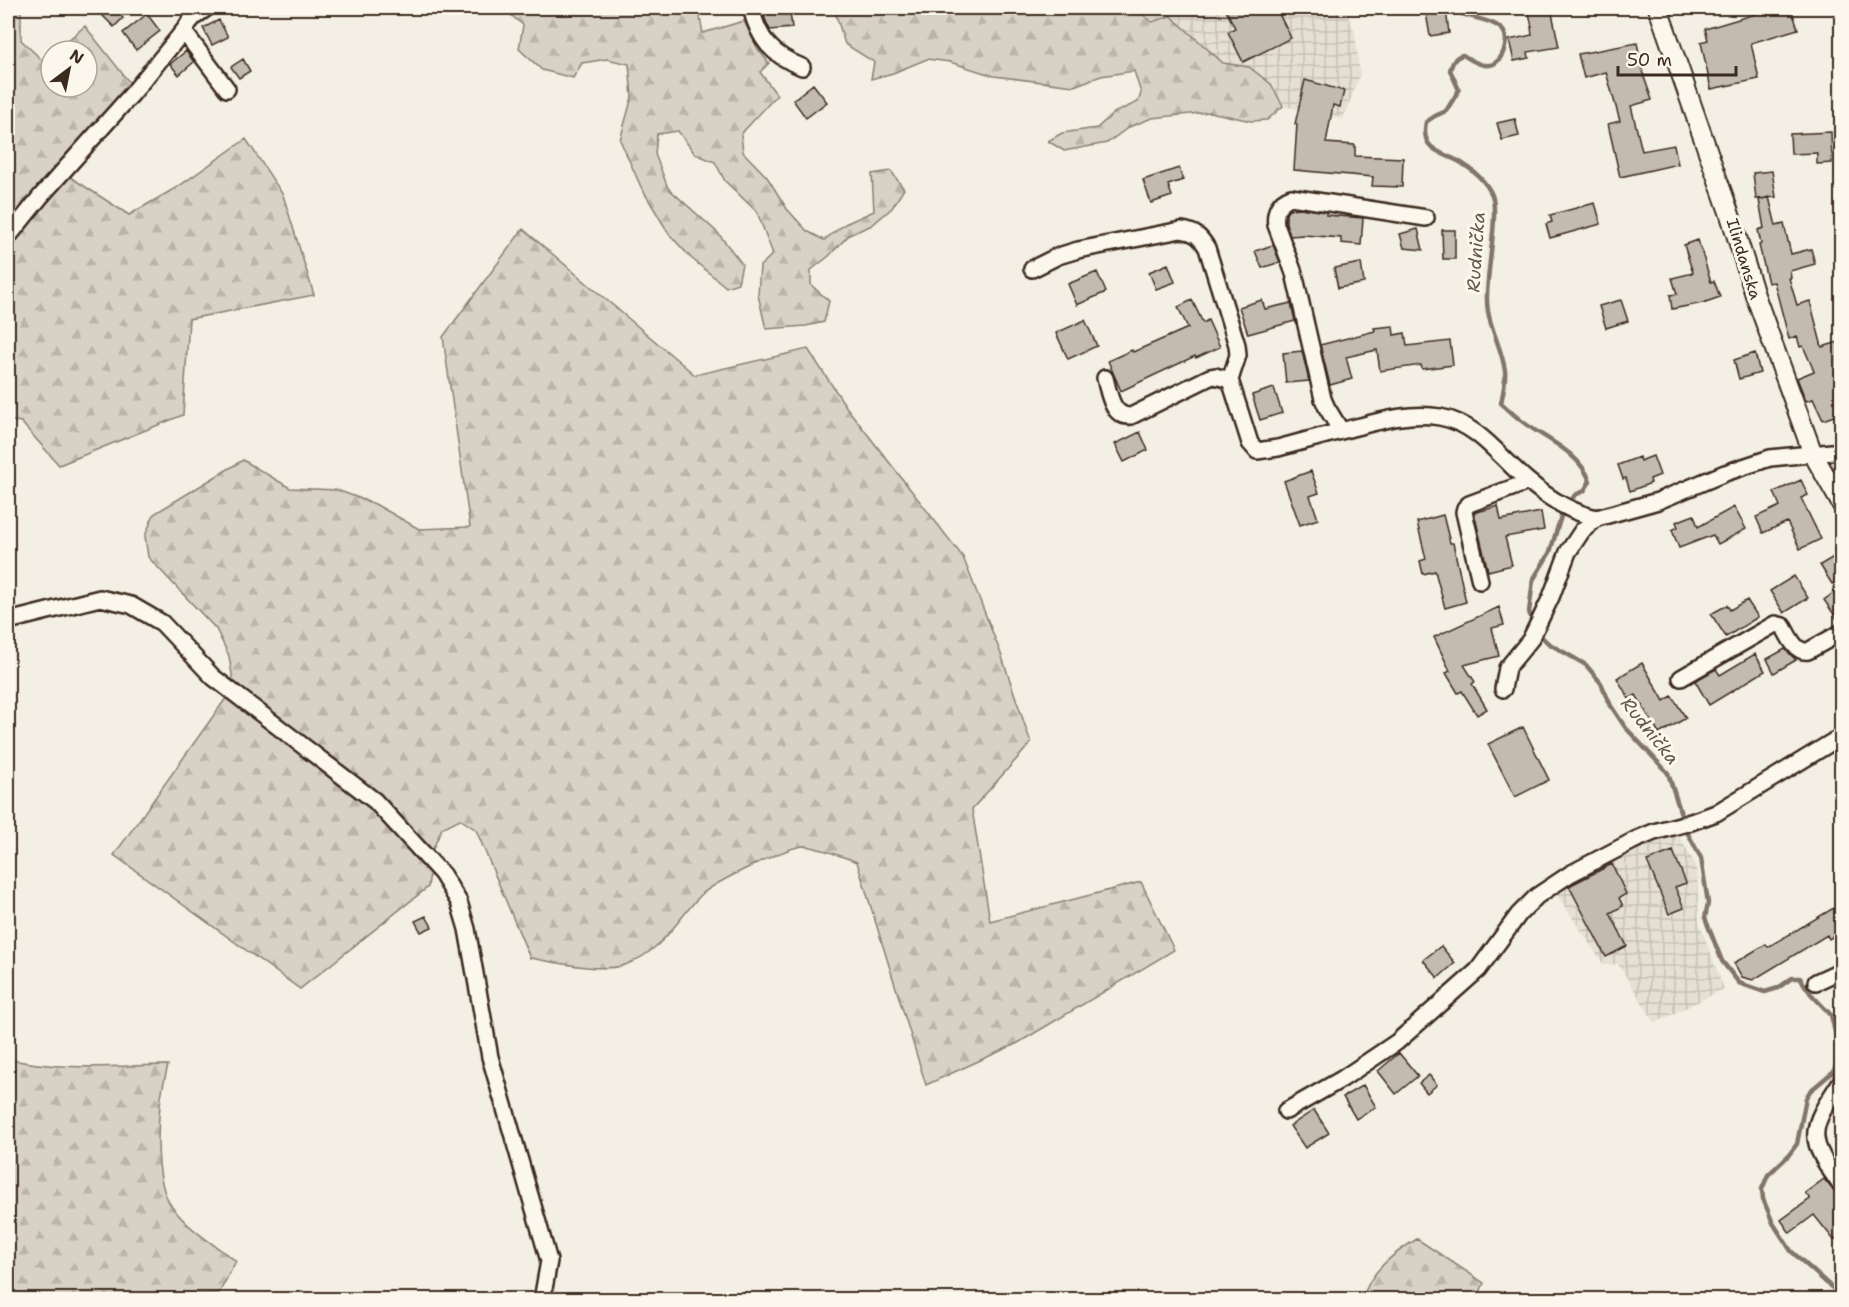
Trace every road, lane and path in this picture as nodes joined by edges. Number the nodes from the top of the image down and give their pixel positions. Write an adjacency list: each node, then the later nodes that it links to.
1 (207, 8): 4 (street)
2 (751, 8): 5 (street)
3 (1658, 8): 14 (street, Ilindanska)
4 (184, 29): 6 (street); 8 (street)
5 (802, 67)
6 (227, 89)
7 (1426, 218): 12 (street)
8 (8, 237)
9 (1032, 270): 11 (street)
10 (1104, 378): 11 (street)
11 (1230, 380): 12 (street)
12 (1341, 431): 15 (street)
13 (1842, 451): 14 (street)
14 (1813, 454): 16 (street, Ilindanska); 17 (street)
15 (1528, 482): 17 (street); 18 (street)
16 (1842, 505)
17 (1597, 518): 22 (street)
18 (1480, 581)
19 (8, 621): 29 (street)
20 (1842, 632): 21 (street)
21 (1681, 678)
22 (1503, 689)
23 (1842, 736): 27 (street)
24 (1842, 970): 25 (street)
25 (1816, 982)
26 (1842, 1080): 28 (street)
27 (1286, 1111)
28 (1842, 1187)
29 (542, 1299)

